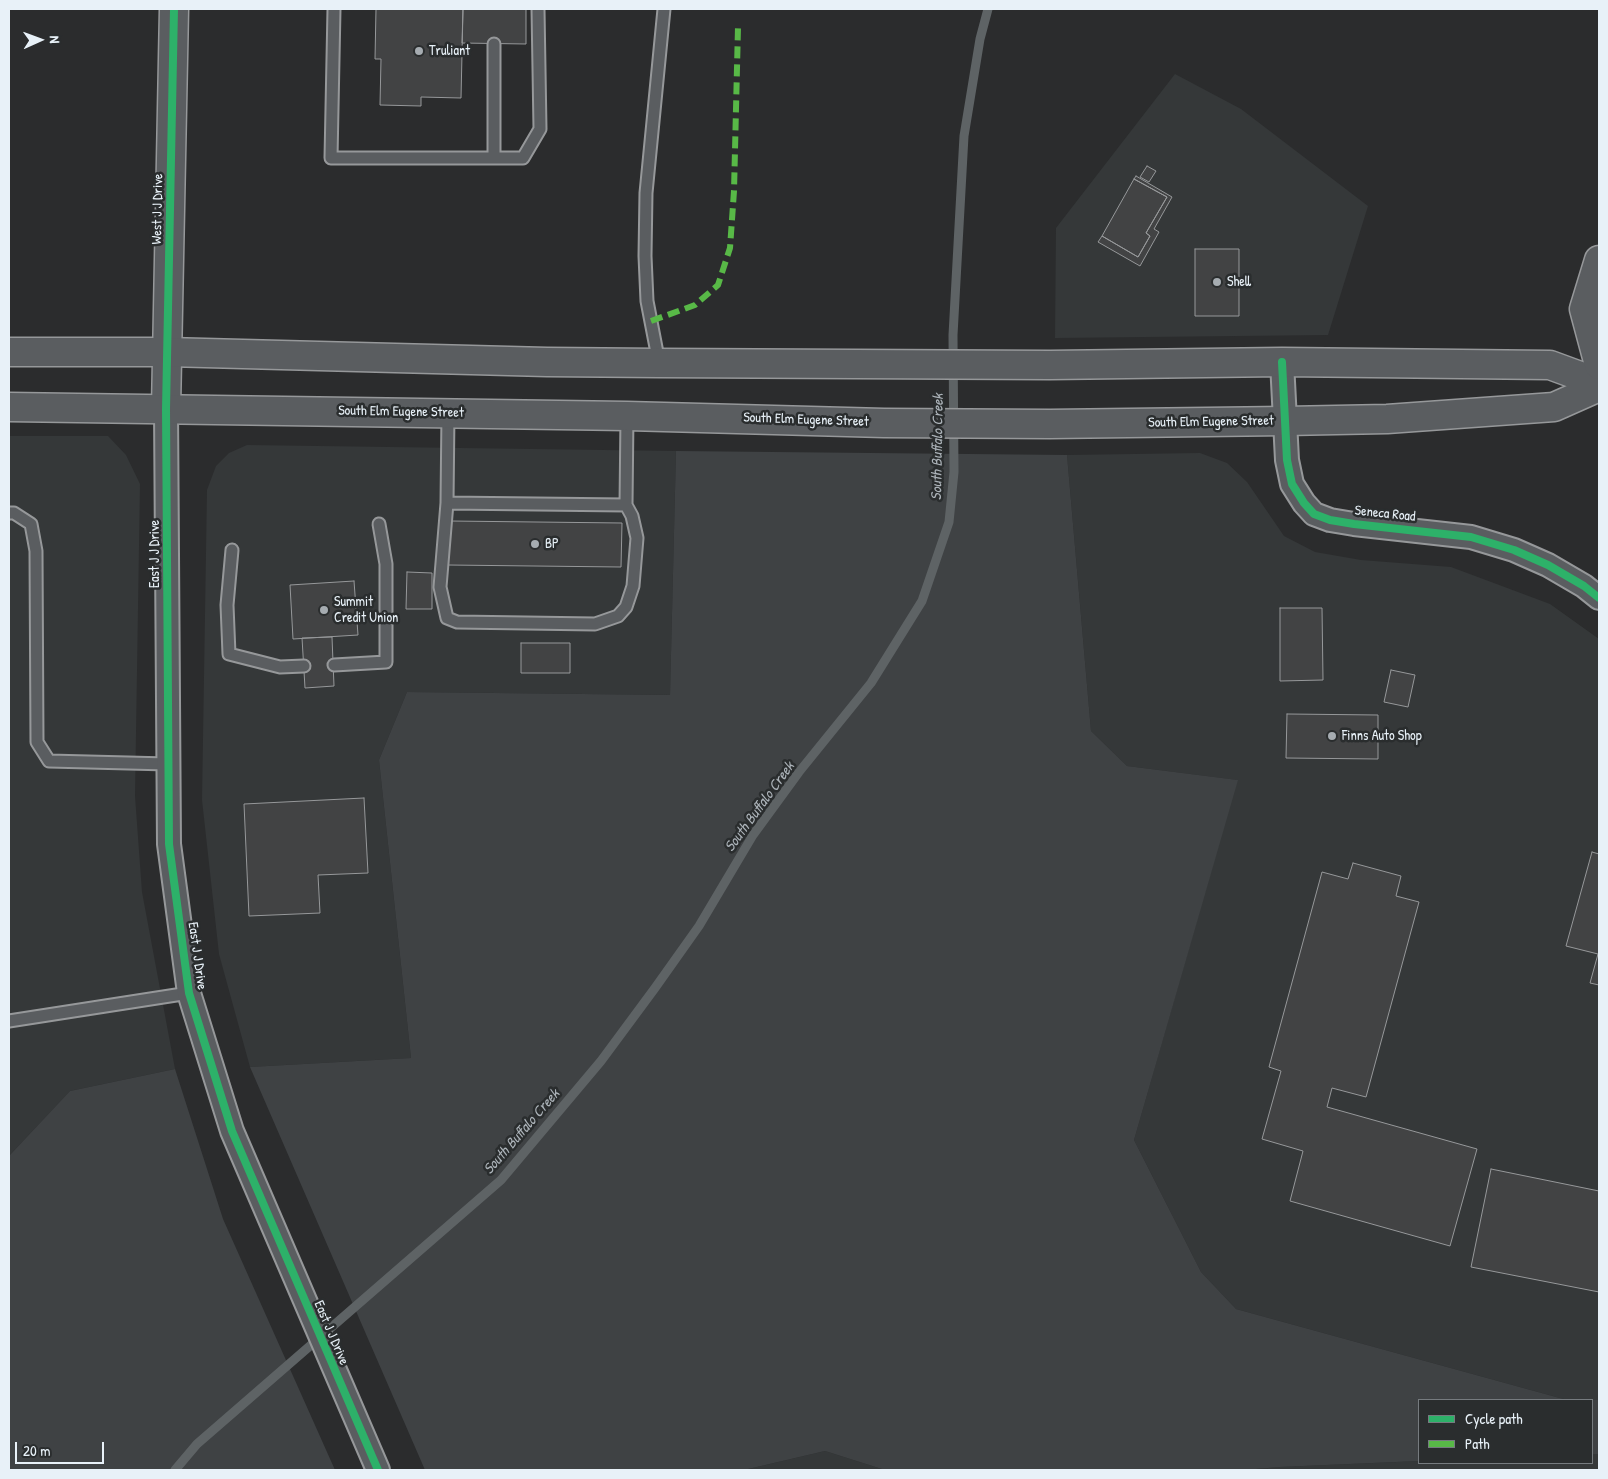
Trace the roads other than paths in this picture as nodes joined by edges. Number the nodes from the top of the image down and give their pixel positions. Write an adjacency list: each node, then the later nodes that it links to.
1 (174, 9): 9 (main road, West J J Drive)
2 (334, 9): 6 (lane)
3 (538, 9): 6 (lane)
4 (664, 9): 10 (lane)
5 (494, 44): 6 (lane)
6 (494, 158)
7 (1599, 260): 12 (main road)
8 (9, 352): 9 (main road)
9 (167, 352): 10 (main road); 16 (main road, West J J Drive)
10 (659, 362): 11 (main road)
11 (1282, 362): 13 (main road); 19 (street, Seneca Road)
12 (1599, 365)
13 (1599, 383)
14 (1599, 387): 19 (main road, South Elm Eugene Street)
15 (9, 407): 16 (main road, South Elm Eugene Street)
16 (166, 409): 17 (main road, South Elm Eugene Street); 28 (street, East J J Drive)
17 (448, 412): 18 (main road, South Elm Eugene Street); 20 (lane)
18 (627, 416): 19 (main road, South Elm Eugene Street); 21 (lane)
19 (1285, 421): 25 (street, Seneca Road)
20 (447, 503): 21 (lane); 21 (lane)
21 (626, 505)
22 (9, 512): 28 (lane)
23 (379, 524): 26 (lane)
24 (232, 550): 27 (lane)
25 (1599, 598)
26 (334, 665)
27 (304, 666)
28 (168, 764): 29 (street, East J J Drive)
29 (189, 993): 30 (lane); 31 (street, East J J Drive)
30 (9, 1021)
31 (378, 1470)

